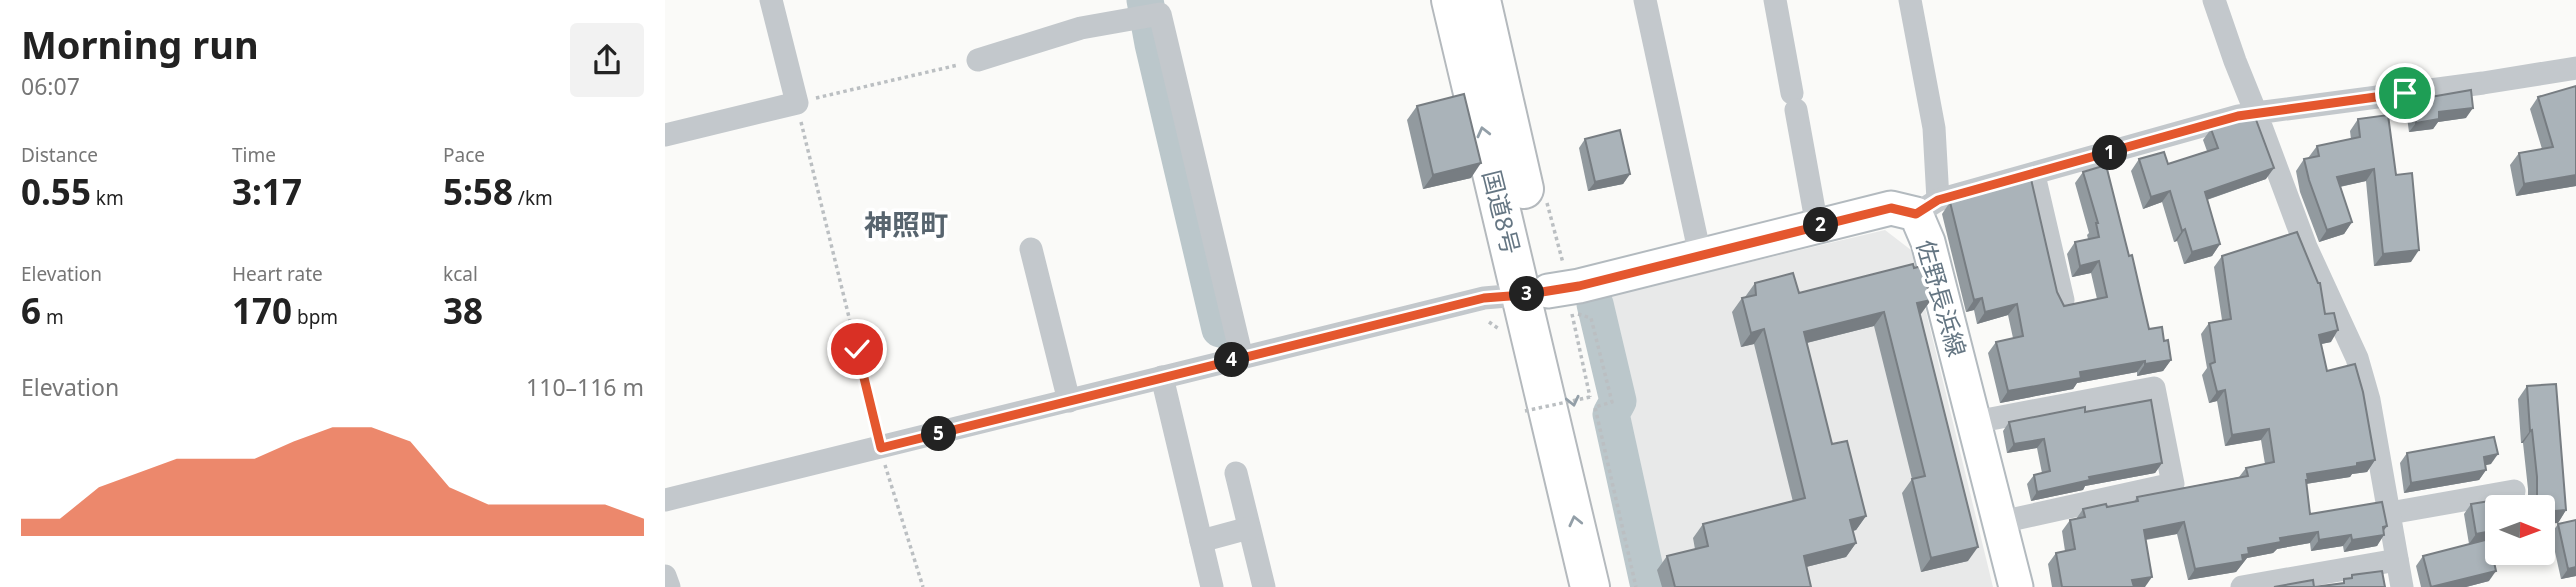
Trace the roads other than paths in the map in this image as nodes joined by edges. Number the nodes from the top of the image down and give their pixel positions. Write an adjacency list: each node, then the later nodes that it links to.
1 (771, 0): 12 (street)
2 (1451, 0): 18 (highway, 国道8号, one-way to 2)
3 (1481, 0): 18 (highway, 国道8号)
4 (1646, 0): 17 (street)
5 (1775, 0): 15 (street)
6 (1910, 0): 14 (street)
7 (2214, 0): 11 (street)
8 (1159, 7): 9 (street); 20 (street)
9 (978, 60)
10 (2576, 68): 11 (street)
11 (2256, 113): 13 (street); 27 (street)
12 (665, 135)
13 (2034, 175): 14 (street); 19 (street)
14 (1927, 207): 15 (main road, 佐野長浜線); 23 (main road, 佐野長浜線)
15 (1817, 226): 17 (main road, 佐野長浜線)
16 (1031, 249): 22 (street)
17 (1700, 255): 18 (main road, 佐野長浜線)
18 (1547, 299): 20 (street); 36 (highway, 国道8号, one-way to 18); 37 (highway, 国道8号)
19 (2063, 300)
20 (1242, 358): 21 (street)
21 (1162, 377): 22 (street); 30 (street)
22 (1069, 401): 26 (street)
23 (1975, 422): 28 (main road, 佐野長浜線); 28 (street)
24 (1236, 473): 29 (street)
25 (2514, 491): 27 (street)
26 (665, 500)
27 (2390, 513): 31 (street)
28 (2001, 522): 38 (main road, 佐野長浜線)
29 (1249, 528): 30 (street); 35 (street)
30 (1201, 541): 34 (street)
31 (2397, 560): 39 (street); 40 (street)
32 (665, 576): 33 (street)
33 (669, 587)
34 (1212, 587)
35 (1263, 587)
36 (1590, 587)
37 (1616, 587)
38 (2016, 587)
39 (2242, 587)
40 (2402, 587)

